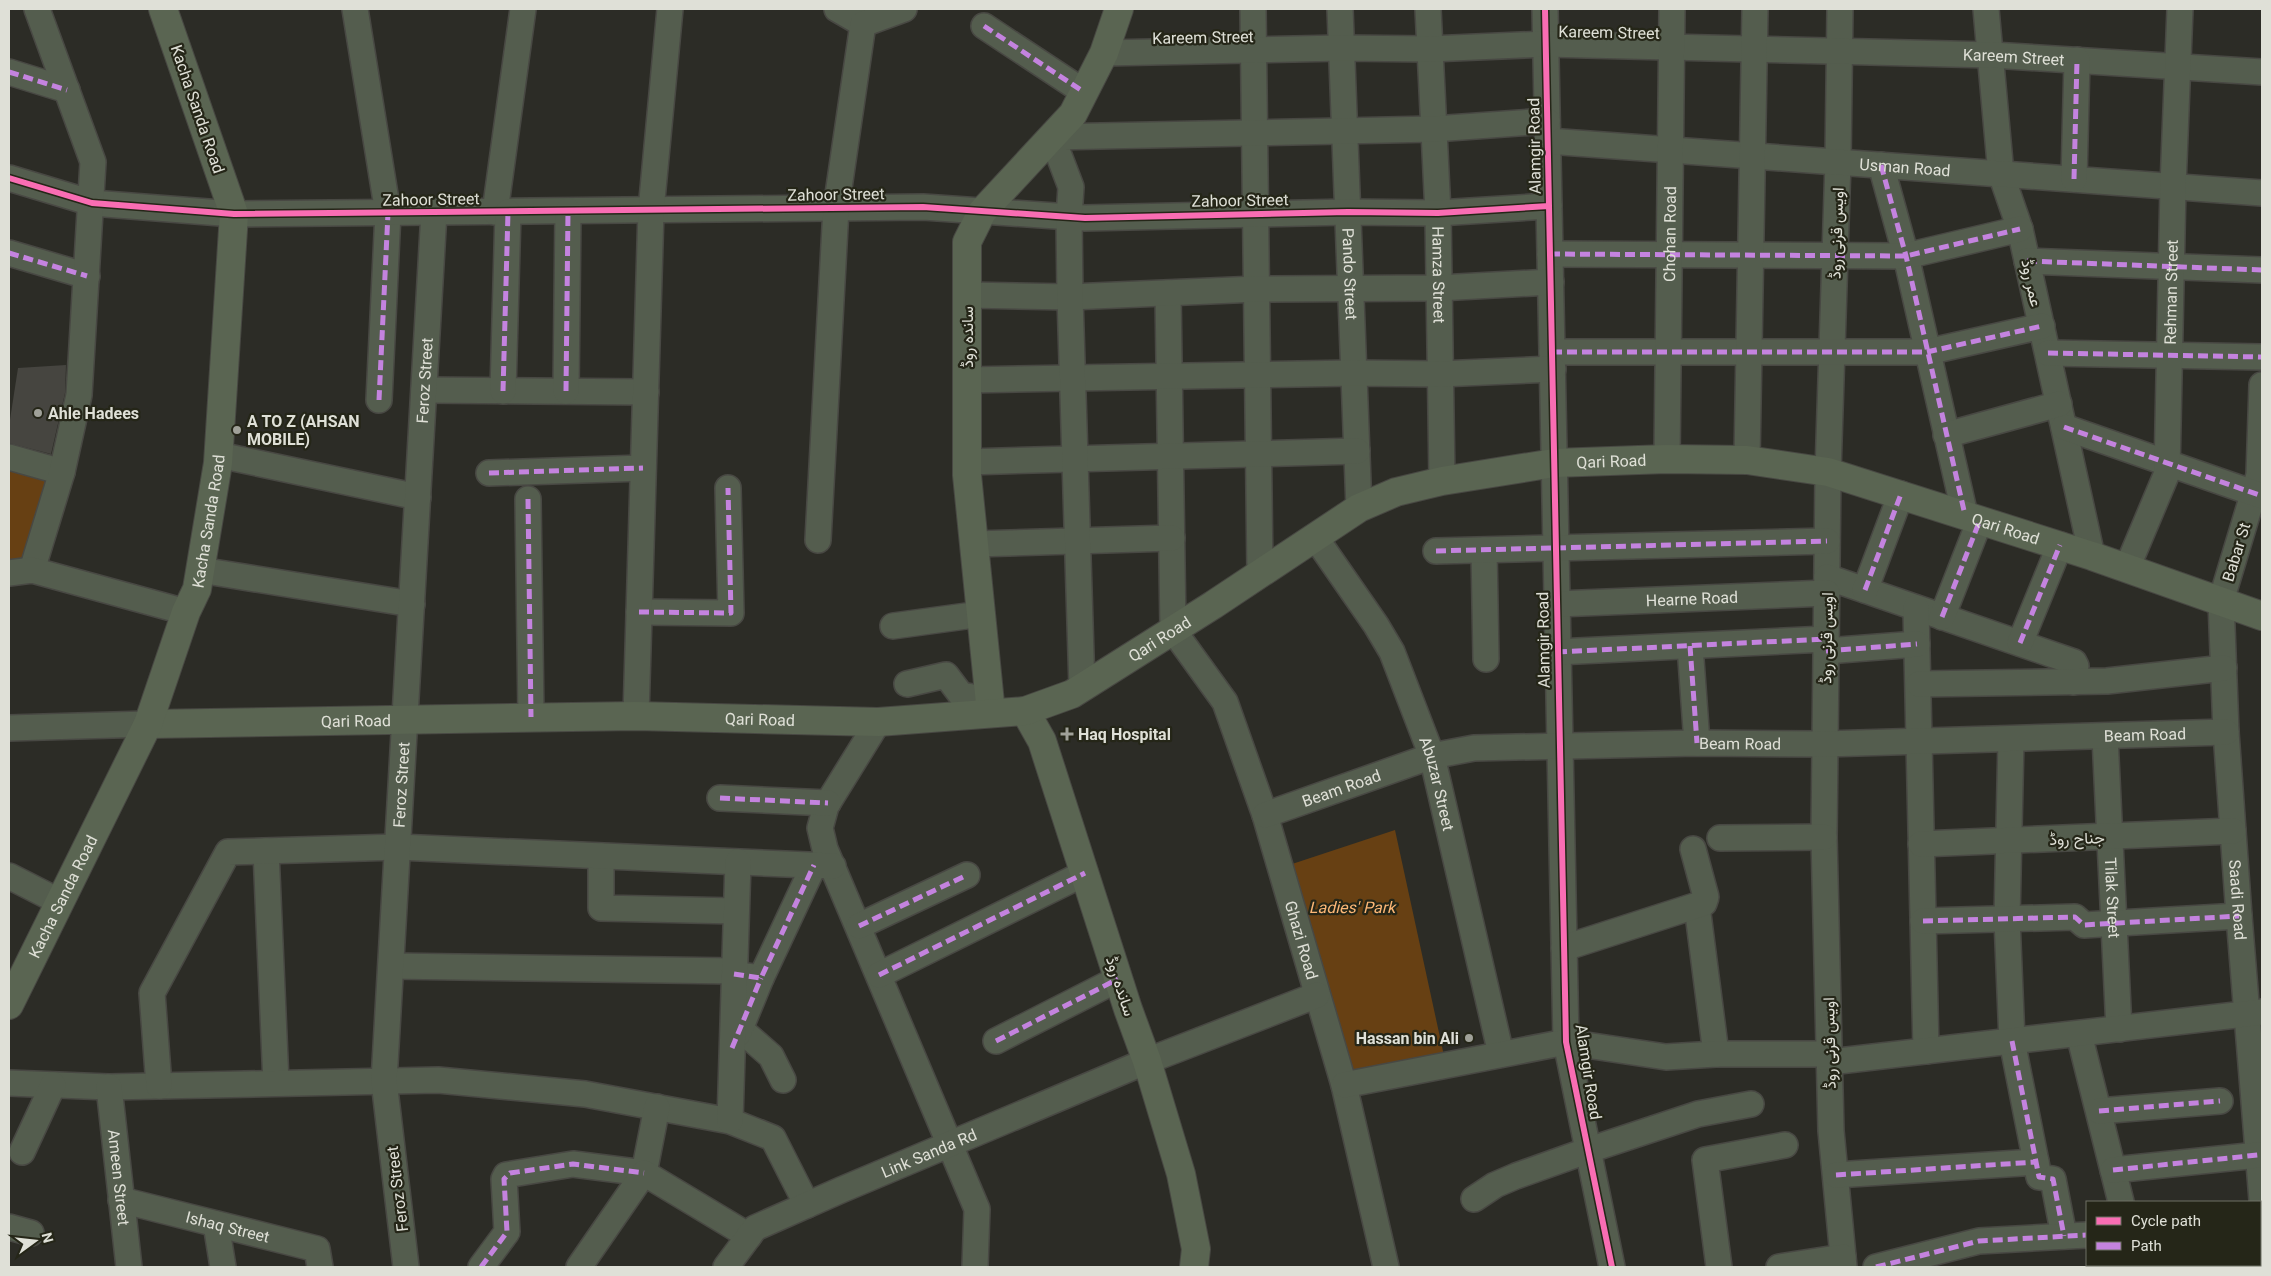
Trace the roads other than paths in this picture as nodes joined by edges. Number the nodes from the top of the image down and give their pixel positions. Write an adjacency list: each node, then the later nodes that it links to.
1 (37, 9): 33 (street)
2 (163, 9): 60 (main road, Kacha Sanda Road)
3 (355, 9): 58 (street)
4 (523, 9): 55 (street)
5 (670, 9): 52 (street)
6 (837, 9): 18 (street)
7 (904, 9): 18 (street)
8 (1119, 9): 27 (main road, ساندہ روڈ)
9 (1253, 9): 25 (street)
10 (1340, 9): 22 (street, Pando Street)
11 (1428, 9): 23 (street, Hamza Street)
12 (1545, 9): 20 (street, Alamgir Road)
13 (1672, 9): 21 (street, Chohan Road)
14 (1755, 9): 24 (street)
15 (1840, 9): 26 (street, اویس قرنی روڈ)
16 (1986, 9): 28 (street, عمر روڈ)
17 (2180, 9): 30 (street, Rehman Street)
18 (863, 24): 51 (street)
19 (984, 26): 34 (street)
20 (1546, 44): 21 (street, Kareem Street); 23 (street, Kareem Street); 37 (street, Alamgir Road)
21 (1671, 47): 24 (street, Kareem Street); 40 (street, Chohan Road)
22 (1342, 48): 23 (street, Kareem Street); 25 (street, Kareem Street); 36 (street, Pando Street)
23 (1430, 49): 35 (street, Hamza Street)
24 (1754, 49): 26 (street, Kareem Street); 41 (street)
25 (1254, 50): 27 (street, Kareem Street); 38 (street)
26 (1840, 51): 28 (street, Kareem Street); 42 (street, اویس قرنی روڈ)
27 (1104, 52): 34 (main road, ساندہ روڈ)
28 (1992, 55): 29 (street, Kareem Street); 44 (street, عمر روڈ)
29 (2077, 60): 30 (street, Kareem Street); 46 (street)
30 (2178, 66): 32 (street, Kareem Street); 47 (street, Rehman Street)
31 (9, 72): 33 (street)
32 (2262, 72)
33 (67, 90): 49 (street)
34 (1084, 92): 39 (main road, ساندہ روڈ)
35 (1434, 129): 36 (street, Usman Road); 37 (street, Usman Road); 59 (street, Hamza Street)
36 (1345, 130): 38 (street, Usman Road); 57 (street, Pando Street)
37 (1548, 131): 40 (street, Usman Road); 50 (street, Alamgir Road)
38 (1255, 134): 39 (street, Usman Road); 61 (street)
39 (1052, 137): 56 (main road, ساندہ روڈ); 62 (street)
40 (1670, 150): 41 (street, Usman Road); 66 (street, Chohan Road)
41 (1752, 156): 42 (street, Usman Road); 67 (street)
42 (1838, 162): 43 (street, Usman Road); 68 (street, اویس قرنی روڈ)
43 (1881, 165): 44 (street, Usman Road); 69 (street)
44 (2001, 174): 46 (street, Usman Road); 63 (street, عمر روڈ)
45 (9, 178): 49 (street, Zahoor Street)
46 (2074, 179): 47 (street, Usman Road)
47 (2173, 186): 48 (street, Usman Road); 71 (street, Rehman Street)
48 (2262, 193)
49 (92, 203): 60 (street, Zahoor Street); 73 (street)
50 (1549, 206): 59 (street, Zahoor Street); 65 (street, Alamgir Road)
51 (836, 208): 52 (street, Zahoor Street); 56 (street, Zahoor Street); 129 (street)
52 (651, 210): 53 (street, Zahoor Street); 100 (street)
53 (568, 211): 55 (street, Zahoor Street); 99 (street)
54 (434, 212): 55 (street, Zahoor Street); 58 (street, Zahoor Street); 97 (street, Feroz Street)
55 (501, 212): 98 (street)
56 (982, 212): 62 (street, Zahoor Street); 79 (main road, ساندہ روڈ)
57 (1348, 212): 59 (street, Zahoor Street); 61 (street, Zahoor Street); 75 (street, Pando Street)
58 (388, 213): 60 (street, Zahoor Street); 101 (street)
59 (1438, 213): 76 (street, Hamza Street)
60 (234, 214): 106 (main road, Kacha Sanda Road)
61 (1256, 214): 62 (street, Zahoor Street); 77 (street)
62 (1069, 217): 80 (street)
63 (2020, 229): 69 (street); 70 (street, عمر روڈ)
64 (9, 254): 73 (street)
65 (1550, 254): 66 (street); 74 (street, Alamgir Road)
66 (1668, 255): 67 (street); 82 (street, Chohan Road)
67 (1750, 255): 68 (street); 83 (street)
68 (1835, 256): 69 (street); 84 (street, اویس قرنی روڈ)
69 (1906, 256): 85 (street)
70 (2027, 261): 71 (street); 81 (street, عمر روڈ)
71 (2172, 267): 72 (street); 87 (street, Rehman Street)
72 (2262, 270)
73 (87, 276): 116 (street)
74 (1551, 282): 76 (street); 89 (street, Alamgir Road)
75 (1351, 287): 76 (street); 77 (street); 90 (street, Pando Street)
76 (1439, 288): 92 (street, Hamza Street)
77 (1256, 289): 78 (street); 91 (street)
78 (1168, 293): 80 (street); 93 (street)
79 (967, 295): 80 (street); 95 (main road, ساندہ روڈ)
80 (1070, 297): 94 (street)
81 (2042, 326): 85 (street); 86 (street, عمر روڈ)
82 (1668, 352): 83 (street); 89 (street); 110 (street, Chohan Road)
83 (1749, 352): 84 (street); 111 (street)
84 (1832, 352): 85 (street); 117 (street, اویس قرنی روڈ)
85 (1928, 352): 103 (street)
86 (2048, 353): 87 (street); 102 (street, عمر روڈ)
87 (2170, 355): 88 (street); 114 (street, Rehman Street)
88 (2262, 357)
89 (1552, 360): 92 (street); 113 (street, Alamgir Road)
90 (1354, 373): 91 (street); 92 (street); 104 (street, Pando Street)
91 (1258, 374): 93 (street); 105 (street)
92 (1440, 374): 119 (street, Hamza Street)
93 (1169, 376): 94 (street); 107 (street)
94 (1073, 378): 95 (street); 109 (street)
95 (967, 380): 112 (main road, ساندہ روڈ)
96 (2262, 385): 122 (street, Babar St)
97 (424, 390): 98 (street); 123 (street, Feroz Street)
98 (503, 391): 99 (street)
99 (566, 391): 100 (street)
100 (646, 392): 115 (street)
101 (379, 400)
102 (2062, 416): 103 (street); 114 (street); 137 (street, عمر روڈ)
103 (1946, 435): 126 (street)
104 (1357, 451): 105 (street); 125 (street, Pando Street)
105 (1259, 454): 107 (street); 141 (street)
106 (219, 455): 123 (street); 139 (main road, Kacha Sanda Road)
107 (1170, 456): 109 (street); 128 (street)
108 (9, 457): 116 (street)
109 (1075, 459): 112 (street); 130 (street)
110 (1667, 459): 111 (main road, Qari Road); 113 (main road, Qari Road)
111 (1747, 460): 117 (main road, Qari Road)
112 (967, 462): 132 (main road, ساندہ روڈ)
113 (1554, 463): 119 (main road, Qari Road); 134 (street, Alamgir Road)
114 (2167, 463): 122 (street); 138 (street, Rehman Street)
115 (643, 468): 118 (street); 149 (street)
116 (62, 472): 140 (street)
117 (1828, 472): 121 (main road, Qari Road); 131 (street, اویس قرنی روڈ)
118 (489, 473)
119 (1442, 481): 125 (main road, Qari Road)
120 (728, 488): 149 (street)
121 (1901, 494): 126 (main road, Qari Road); 143 (street)
122 (2258, 495): 144 (street, Babar St)
123 (418, 497): 145 (street, Feroz Street)
124 (528, 499): 169 (street)
125 (1360, 508): 127 (main road, Qari Road)
126 (1973, 518): 133 (main road, Qari Road); 151 (street)
127 (1315, 537): 141 (main road, Qari Road); 181 (street, Abuzar Street)
128 (1172, 538): 130 (street); 154 (street)
129 (818, 540)
130 (1078, 541): 132 (street); 165 (street)
131 (1827, 541): 134 (street); 142 (street, اویس قرنی روڈ)
132 (974, 544): 150 (main road, ساندہ روڈ)
133 (2060, 545): 137 (main road, Qari Road); 155 (street)
134 (1556, 548): 135 (street); 146 (street, Alamgir Road)
135 (1484, 550): 136 (street); 160 (street)
136 (1436, 551)
137 (2092, 556): 138 (main road, Qari Road)
138 (2126, 568): 144 (main road, Qari Road)
139 (200, 570): 145 (street); 148 (main road, Kacha Sanda Road)
140 (20, 572): 148 (street)
141 (1260, 574): 154 (main road, Qari Road)
142 (1827, 585): 143 (street); 146 (street, Hearne Road); 157 (street, اویس قرنی روڈ)
143 (1865, 590): 147 (street)
144 (2221, 601): 152 (main road, Qari Road); 161 (street, Saadi Road)
145 (412, 604): 170 (street, Feroz Street)
146 (1557, 604): 159 (street, Alamgir Road)
147 (1916, 608): 151 (street); 156 (street)
148 (186, 612): 172 (main road, Kacha Sanda Road)
149 (639, 612): 168 (street)
150 (981, 614): 153 (street); 166 (main road, ساندہ روڈ)
151 (1942, 616): 155 (street)
152 (2262, 616)
153 (893, 626)
154 (1173, 630): 165 (main road, Qari Road); 184 (street, Ghazi Road)
155 (2020, 643): 162 (street)
156 (1918, 644): 157 (street); 164 (street)
157 (1826, 645): 158 (street); 179 (street, اویس قرنی روڈ)
158 (1690, 646): 159 (street); 178 (street)
159 (1557, 652): 180 (street, Alamgir Road)
160 (1486, 659)
161 (2224, 668): 162 (street); 174 (street, Saadi Road)
162 (2074, 682): 164 (street)
163 (907, 684): 166 (street)
164 (1919, 684): 177 (street)
165 (1082, 688): 167 (main road, Qari Road)
166 (990, 706): 167 (main road, Qari Road); 171 (main road, Qari Road)
167 (1025, 711): 197 (main road, ساندہ روڈ)
168 (636, 716): 169 (main road, Qari Road); 171 (main road, Qari Road)
169 (531, 717): 170 (main road, Qari Road)
170 (405, 719): 172 (main road, Qari Road); 191 (street, Feroz Street)
171 (878, 722): 183 (street)
172 (148, 724): 173 (street, Qari Road); 200 (main road, Kacha Sanda Road)
173 (9, 728)
174 (2226, 732): 175 (street, Beam Road); 185 (street, Saadi Road)
175 (2104, 737): 176 (street, Beam Road); 186 (street, Tilak Street)
176 (2011, 739): 177 (street, Beam Road); 189 (street)
177 (1918, 742): 179 (street, Beam Road); 190 (street)
178 (1697, 743): 179 (street, Beam Road); 180 (street, Beam Road)
179 (1825, 744): 187 (street, اویس قرنی روڈ)
180 (1560, 747): 181 (street, Beam Road); 208 (street, Alamgir Road)
181 (1432, 756): 184 (street, Beam Road); 224 (street, Abuzar Street)
182 (720, 798): 183 (street)
183 (828, 803): 196 (street)
184 (1265, 816): 215 (street, Ghazi Road)
185 (2233, 831): 186 (street, جناح روڈ); 203 (street, Saadi Road)
186 (2110, 836): 189 (street, جناح روڈ); 206 (street, Tilak Street)
187 (1824, 837): 188 (street); 226 (street, اویس قرنی روڈ)
188 (1720, 838)
189 (2008, 840): 190 (street, جناح روڈ); 204 (street)
190 (1921, 844): 205 (street)
191 (398, 848): 193 (street); 194 (street); 209 (street, Feroz Street)
192 (1693, 849): 201 (street)
193 (266, 851): 230 (street); 234 (street)
194 (601, 856): 195 (street); 202 (street)
195 (738, 862): 196 (street); 202 (street)
196 (824, 866): 207 (street); 212 (street)
197 (1084, 873): 211 (street); 213 (main road, ساندہ روڈ)
198 (967, 875): 207 (street)
199 (9, 876): 200 (street)
200 (60, 902): 214 (main road, Kacha Sanda Road)
201 (1697, 906): 208 (street); 225 (street)
202 (736, 911): 210 (street)
203 (2238, 916): 206 (street); 216 (street, Saadi Road)
204 (2007, 919): 205 (street); 206 (street); 221 (street)
205 (1923, 921): 223 (street)
206 (2116, 922): 217 (street, Tilak Street)
207 (859, 926): 211 (street)
208 (1564, 948): 222 (street, Alamgir Road)
209 (391, 966): 210 (street); 229 (street, Feroz Street)
210 (734, 973): 212 (street); 219 (street)
211 (879, 975): 241 (street)
212 (762, 978): 219 (street)
213 (1118, 979): 220 (street); 227 (main road, ساندہ روڈ)
214 (11, 993)
215 (1318, 995): 227 (street, Link Sanda Rd); 233 (street, Ghazi Road)
216 (2254, 1014): 217 (street); 245 (street, Saadi Road)
217 (2119, 1029): 218 (street)
218 (2079, 1034): 221 (street); 239 (street)
219 (736, 1038): 228 (street); 240 (street)
220 (996, 1041)
221 (2012, 1041): 223 (street); 246 (street)
222 (1566, 1042): 224 (street); 225 (street); 243 (street, Alamgir Road)
223 (1926, 1051): 226 (street)
224 (1501, 1054): 233 (street)
225 (1716, 1054): 226 (street)
226 (1830, 1058): 249 (street, اویس قرنی روڈ)
227 (1147, 1061): 241 (street, Link Sanda Rd); 267 (main road, ساندہ روڈ)
228 (783, 1080)
229 (384, 1081): 230 (street); 238 (street); 262 (street, Feroz Street)
230 (276, 1083): 234 (street)
231 (9, 1084): 232 (street)
232 (53, 1085): 235 (street); 244 (street)
233 (1344, 1085): 268 (street, Ghazi Road)
234 (159, 1086): 235 (street)
235 (108, 1087): 251 (street, Ameen Street)
236 (2220, 1101): 239 (street)
237 (1751, 1104): 243 (street)
238 (657, 1107): 240 (street); 248 (street)
239 (2099, 1111): 247 (street)
240 (730, 1120): 254 (street)
241 (952, 1143): 254 (street, Link Sanda Rd); 266 (street)
242 (1785, 1145): 270 (street)
243 (1589, 1150): 250 (street); 269 (street, Alamgir Road)
244 (22, 1152)
245 (2258, 1155): 247 (street); 252 (street, Saadi Road)
246 (2036, 1162): 249 (street); 256 (street)
247 (2113, 1170): 253 (street)
248 (644, 1173): 257 (street); 263 (street); 264 (street)
249 (1836, 1175): 258 (street, اویس قرنی روڈ)
250 (1474, 1199)
251 (122, 1200): 255 (street, Ishaq Street); 259 (street, Ameen Street)
252 (2262, 1200)
253 (2121, 1201)
254 (807, 1205): 257 (street, Link Sanda Rd)
255 (216, 1224): 260 (street); 261 (street, Ishaq Street)
256 (2076, 1235): 272 (street)
257 (749, 1236): 265 (street, Link Sanda Rd)
258 (1843, 1262): 271 (street)
259 (129, 1267)
260 (223, 1267)
261 (320, 1267)
262 (406, 1267)
263 (481, 1267)
264 (579, 1267)
265 (726, 1267)
266 (975, 1267)
267 (1194, 1267)
268 (1386, 1267)
269 (1612, 1267)
270 (1719, 1267)
271 (1779, 1267)
272 (1876, 1267)

